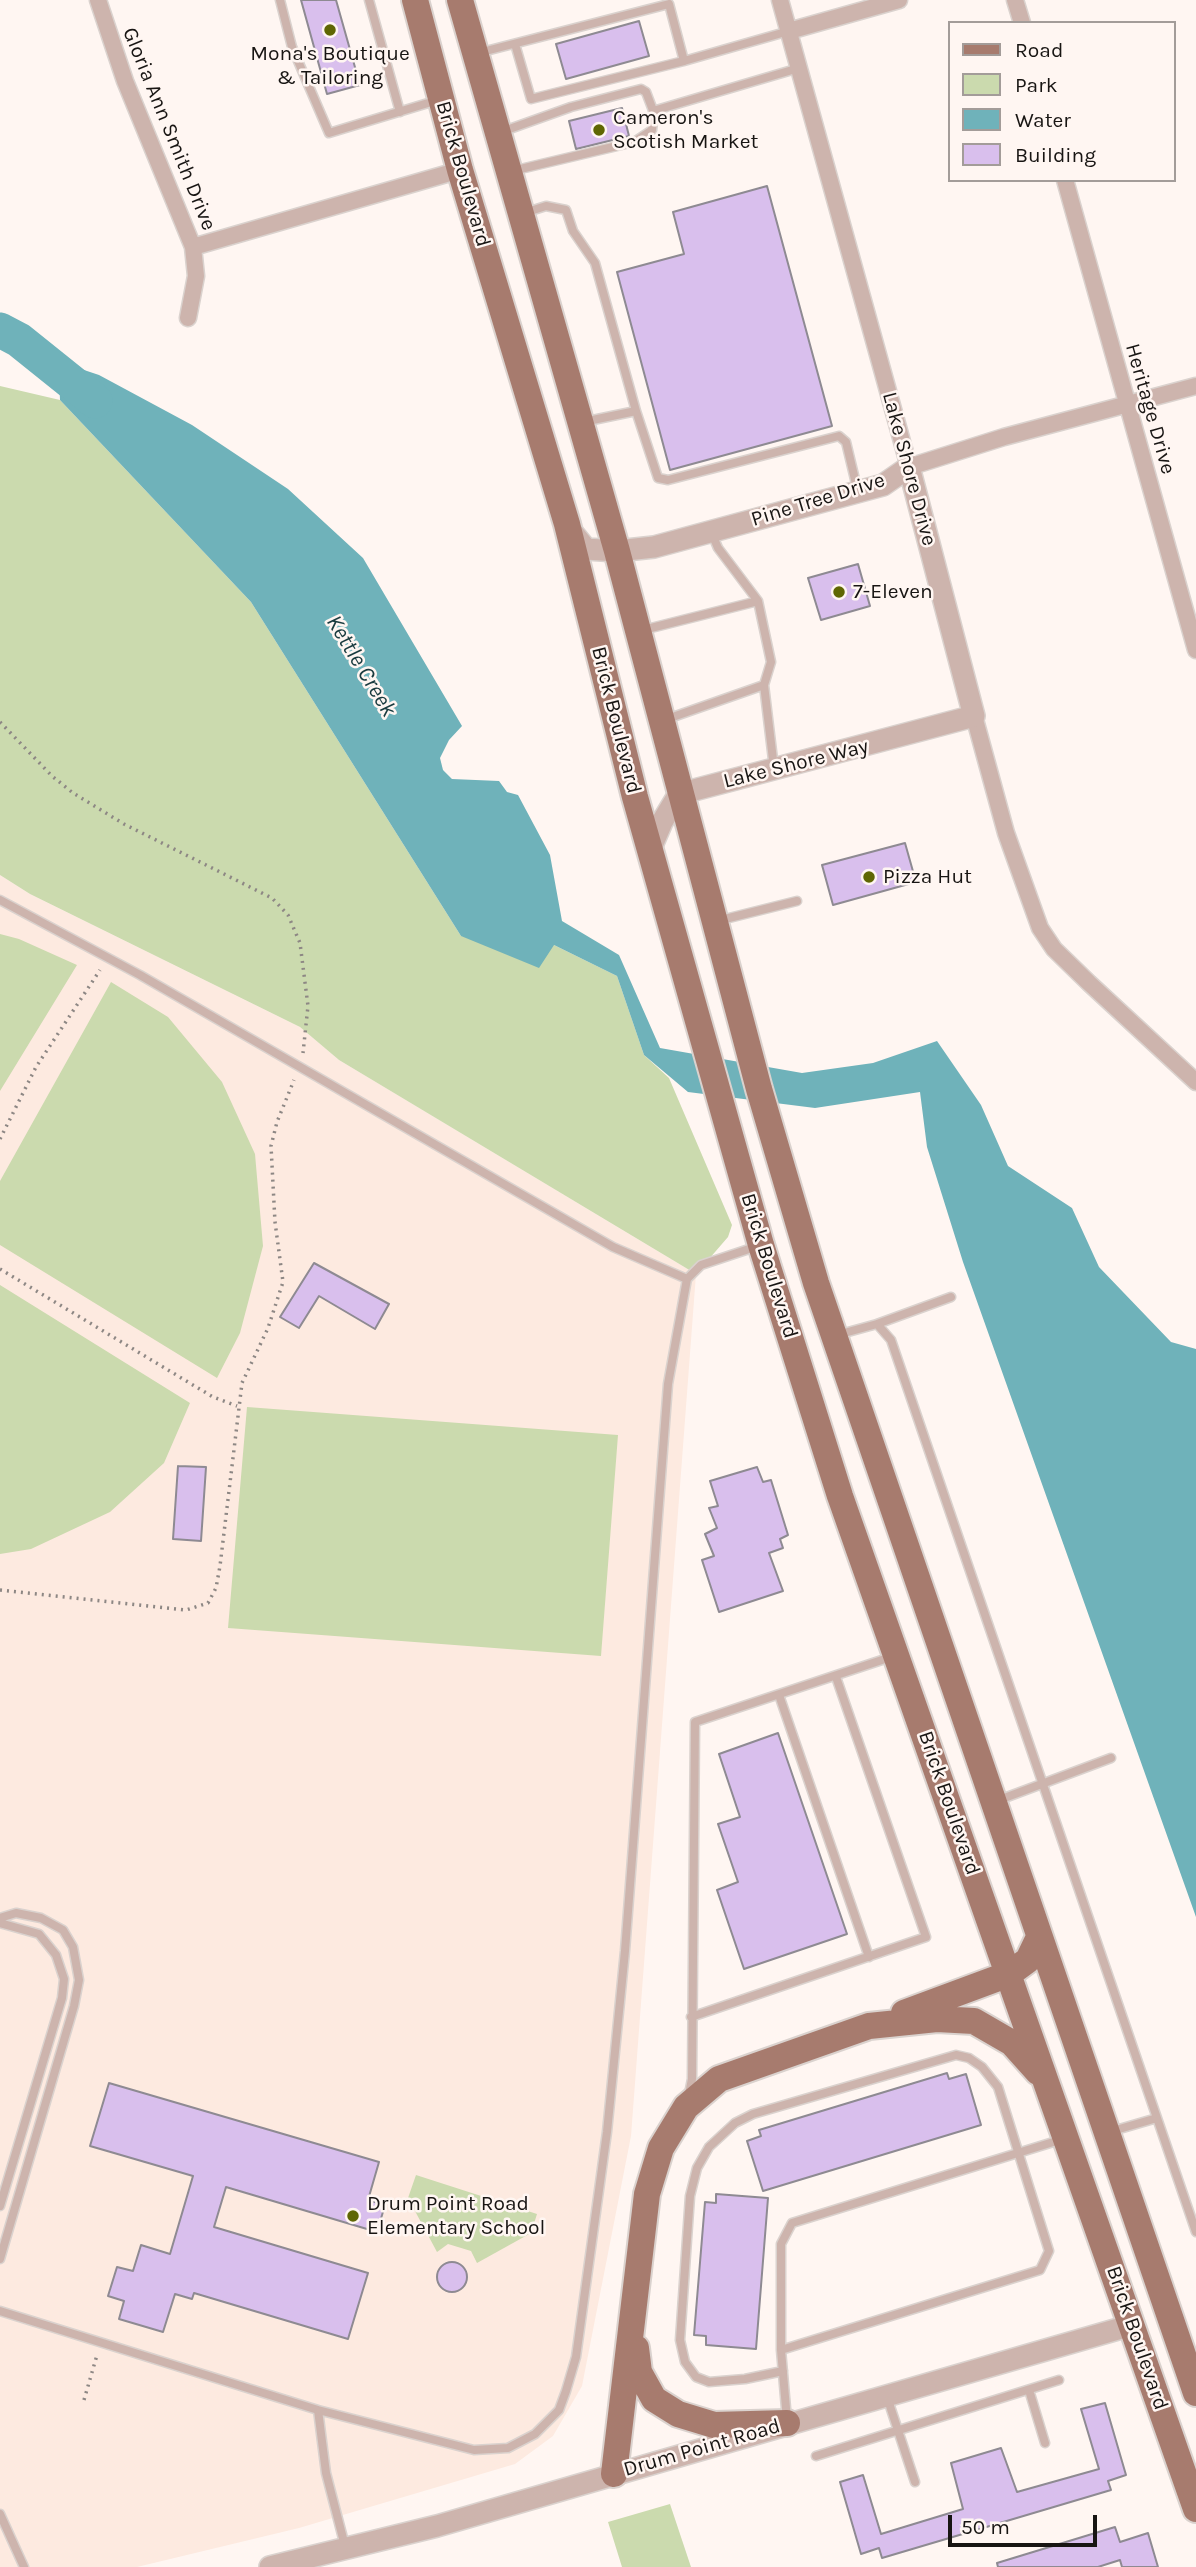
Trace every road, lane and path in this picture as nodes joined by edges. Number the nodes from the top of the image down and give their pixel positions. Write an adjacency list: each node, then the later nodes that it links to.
1 (98, 0): 23 (street, Gloria Ann Smith Drive)
2 (280, 0): 17 (lane)
3 (369, 0): 17 (lane)
4 (415, 0): 15 (main road, Brick Boulevard)
5 (460, 0): 12 (main road, Brick Boulevard)
6 (780, 0): 10 (street, Lake Shore Drive)
7 (899, 0): 10 (street)
8 (1016, 0): 9 (street)
9 (1021, 21)
10 (789, 31): 13 (lane); 14 (street, Lake Shore Drive)
11 (515, 44): 12 (lane); 13 (lane); 13 (lane)
12 (475, 54): 18 (main road, Brick Boulevard)
13 (684, 61)
14 (799, 68): 16 (lane); 29 (street, Lake Shore Drive)
15 (441, 99): 17 (lane); 19 (main road, Brick Boulevard)
16 (653, 111): 18 (lane); 20 (lane)
17 (400, 112)
18 (498, 133): 20 (main road, Brick Boulevard)
19 (460, 170): 23 (street, Gloria Ann Smith Drive); 31 (main road, Brick Boulevard)
20 (509, 172): 22 (main road, Brick Boulevard)
21 (1066, 182): 26 (street, Heritage Drive)
22 (521, 214): 27 (lane); 28 (main road, Brick Boulevard)
23 (193, 247): 24 (street)
24 (188, 318)
25 (1196, 386): 26 (street, Pine Tree Drive)
26 (1126, 405): 29 (street, Pine Tree Drive); 36 (street, Heritage Drive)
27 (636, 411): 28 (lane); 30 (lane)
28 (581, 423): 33 (main road, Brick Boulevard)
29 (909, 467): 30 (street, Pine Tree Drive); 38 (street, Lake Shore Drive)
30 (858, 492): 32 (street, Pine Tree Drive)
31 (567, 524): 33 (street, Pine Tree Drive); 43 (main road, Brick Boulevard)
32 (712, 532): 33 (street, Pine Tree Drive); 34 (lane)
33 (617, 551): 35 (main road, Brick Boulevard)
34 (758, 601): 35 (lane); 37 (lane)
35 (638, 631): 40 (main road, Brick Boulevard)
36 (1196, 650)
37 (764, 685): 40 (lane); 41 (lane)
38 (974, 716): 41 (street, Lake Shore Way); 49 (street, Lake Shore Drive)
39 (0, 722): 48 (path)
40 (661, 722): 42 (main road, Brick Boulevard)
41 (774, 769): 42 (street, Lake Shore Way)
42 (679, 793): 43 (street); 46 (main road, Brick Boulevard)
43 (650, 850): 51 (main road, Brick Boulevard)
44 (0, 900): 47 (lane)
45 (797, 901): 46 (lane)
46 (714, 922): 56 (main road, Brick Boulevard)
47 (107, 957): 48 (lane); 50 (path)
48 (300, 1067): 53 (lane); 57 (path)
49 (1196, 1082)
50 (0, 1139)
51 (761, 1245): 53 (lane); 59 (main road, Brick Boulevard)
52 (0, 1269): 57 (path)
53 (687, 1279): 94 (lane)
54 (951, 1297): 55 (lane)
55 (877, 1324): 56 (lane); 63 (lane)
56 (834, 1336): 64 (main road, Brick Boulevard)
57 (237, 1406): 58 (path)
58 (0, 1590)
59 (897, 1655): 60 (lane); 68 (main road, Brick Boulevard)
60 (836, 1677): 61 (lane); 67 (lane)
61 (779, 1695): 67 (lane); 69 (lane)
62 (1111, 1758): 63 (lane)
63 (1042, 1783): 64 (lane); 75 (lane)
64 (994, 1802): 66 (main road, Brick Boulevard)
65 (0, 1920): 71 (lane); 72 (lane)
66 (1039, 1937): 68 (main road); 76 (main road, Brick Boulevard)
67 (869, 1957): 69 (lane)
68 (1009, 1974): 70 (main road); 73 (main road, Brick Boulevard)
69 (691, 2017): 74 (lane)
70 (869, 2026): 73 (main road); 74 (main road)
71 (42, 2062): 72 (lane); 79 (lane)
72 (57, 2067): 81 (lane)
73 (1046, 2082): 77 (main road, Brick Boulevard)
74 (686, 2107): 84 (main road)
75 (1157, 2118): 76 (lane); 80 (lane)
76 (1107, 2132): 87 (main road, Brick Boulevard)
77 (1066, 2138): 78 (lane); 83 (main road, Brick Boulevard)
78 (1020, 2153): 86 (lane); 86 (lane); 88 (lane)
79 (0, 2206)
80 (1196, 2232)
81 (0, 2259)
82 (0, 2311): 85 (lane)
83 (1132, 2325): 87 (main road); 92 (street, Drum Point Road); 101 (main road, Brick Boulevard)
84 (634, 2329): 95 (main road); 99 (main road)
85 (100, 2343): 93 (path); 94 (lane)
86 (781, 2350): 88 (lane)
87 (1185, 2363): 91 (main road, Brick Boulevard)
88 (783, 2371): 95 (lane)
89 (1059, 2380): 90 (lane)
90 (1029, 2390): 96 (lane); 97 (lane)
91 (1196, 2393)
92 (887, 2394): 95 (street, Drum Point Road); 96 (lane)
93 (84, 2400)
94 (318, 2410): 103 (lane)
95 (787, 2423): 99 (street, Drum Point Road)
96 (898, 2430): 98 (lane); 100 (lane)
97 (1045, 2443)
98 (816, 2456)
99 (614, 2474): 103 (street, Drum Point Road)
100 (915, 2482)
101 (1196, 2509)
102 (0, 2514): 104 (lane)
103 (345, 2549): 105 (street, Drum Point Road)
104 (23, 2567)
105 (270, 2567)

